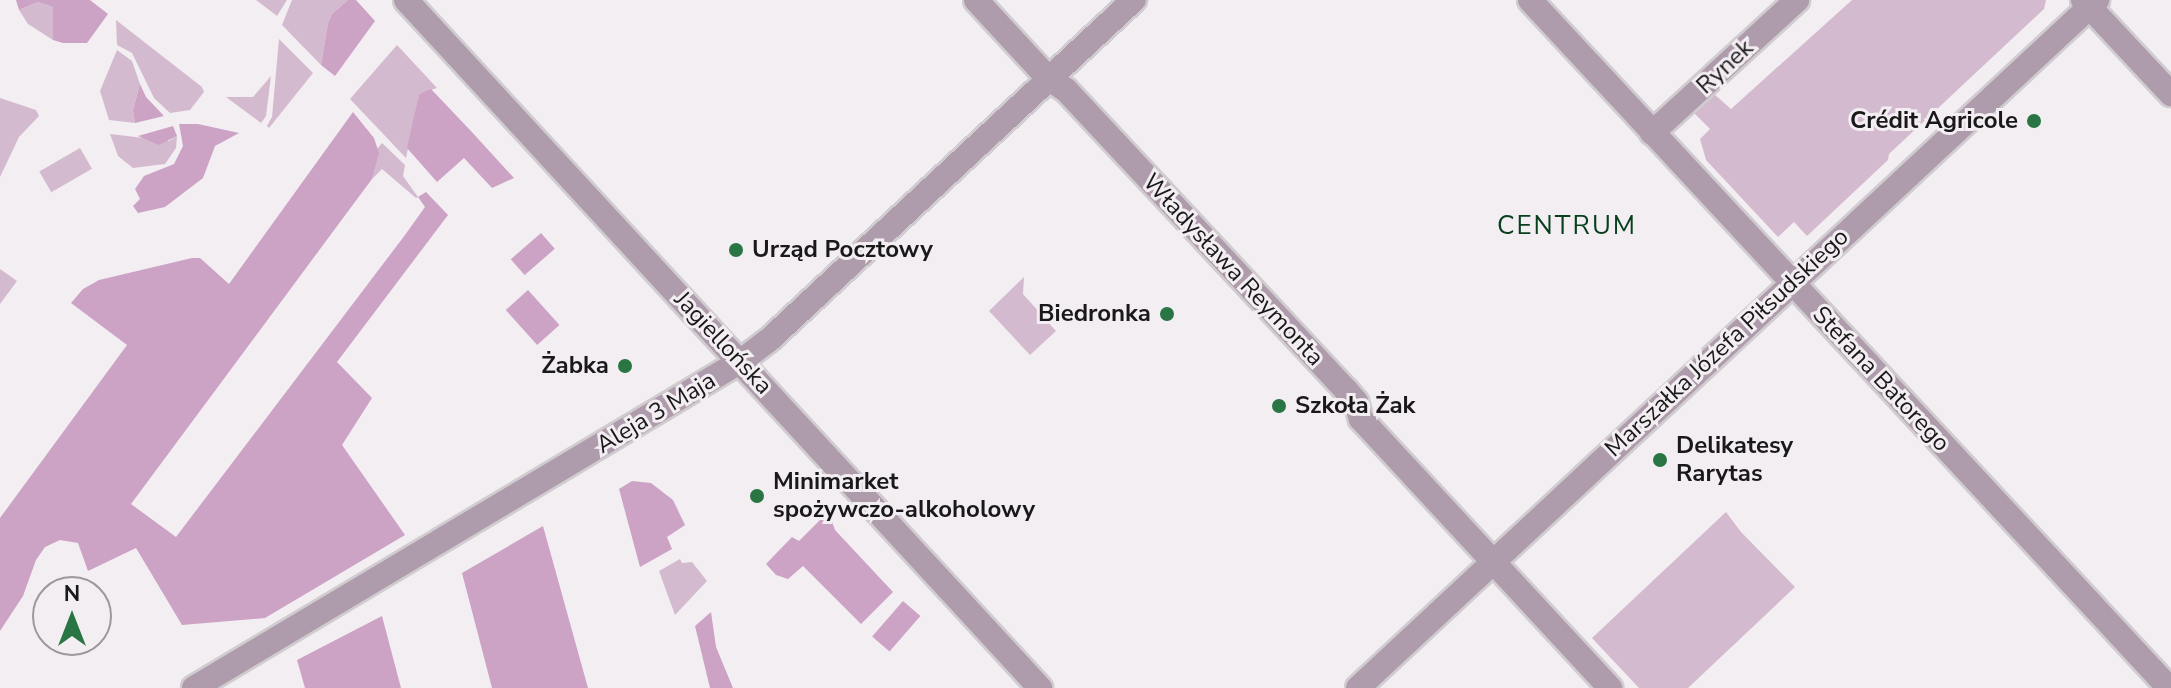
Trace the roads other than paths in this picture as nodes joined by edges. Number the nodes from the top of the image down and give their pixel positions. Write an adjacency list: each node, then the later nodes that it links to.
1 (406, 0): 11 (street, Jagiellońska)
2 (976, 0): 7 (street, Władysława Reymonta)
3 (1134, 0): 7 (street, Aleja 3 Maja)
4 (1530, 0): 9 (street, Stefana Batorego)
5 (1797, 0): 9 (street, Rynek)
6 (2090, 2): 8 (street); 10 (street, Marszałka Józefa Piłsudskiego)
7 (1049, 79): 11 (street, Aleja 3 Maja); 12 (street, Władysława Reymonta)
8 (2171, 94)
9 (1652, 133): 10 (street, Stefana Batorego)
10 (1792, 283): 12 (street, Marszałka Józefa Piłsudskiego); 17 (street, Stefana Batorego)
11 (741, 361): 13 (street, Aleja 3 Maja); 14 (street, Jagiellońska)
12 (1492, 561): 15 (street, Marszałka Józefa Piłsudskiego); 16 (street, Władysława Reymonta)
13 (194, 688)
14 (1040, 688)
15 (1358, 688)
16 (1610, 688)
17 (2169, 688)

